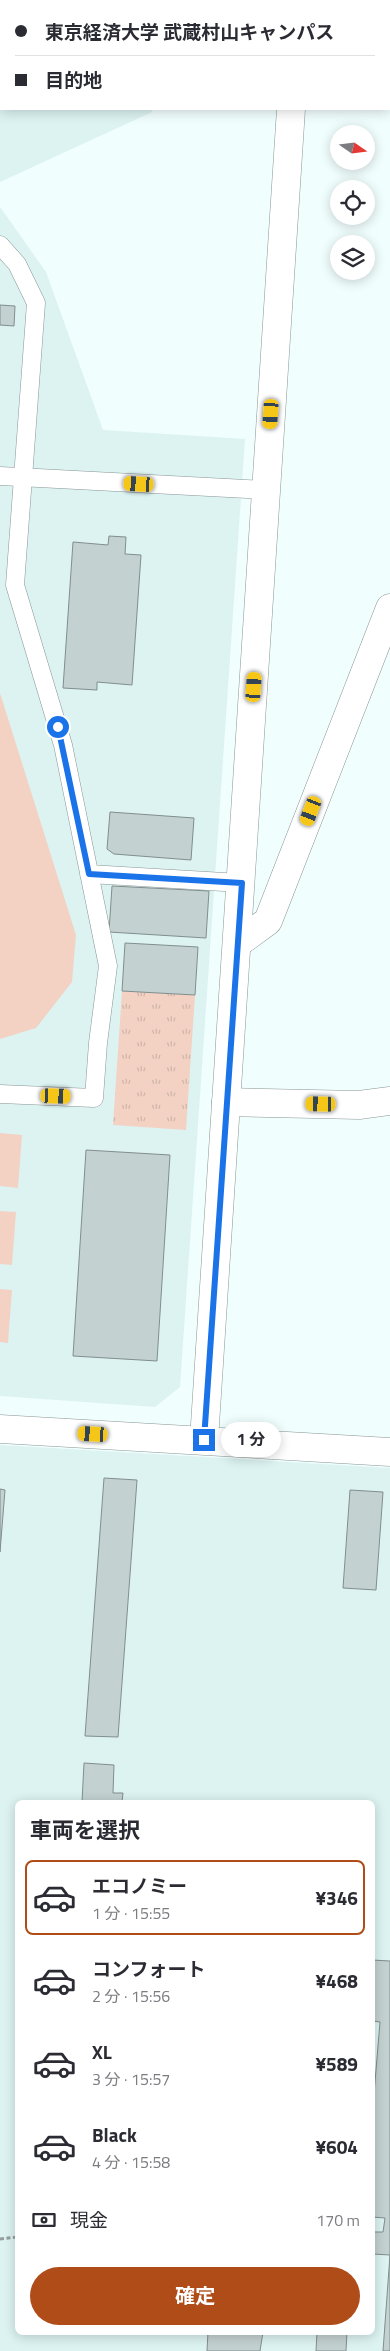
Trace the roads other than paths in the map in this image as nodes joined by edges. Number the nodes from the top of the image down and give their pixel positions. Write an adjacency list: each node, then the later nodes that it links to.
1 (291, 110): 5 (street)
2 (0, 245): 4 (lane)
3 (0, 476): 4 (lane)
4 (24, 478): 5 (lane); 7 (lane)
5 (266, 490): 8 (street)
6 (390, 608): 9 (street)
7 (89, 874): 8 (lane); 10 (lane)
8 (242, 883): 9 (street)
9 (238, 944): 12 (street)
10 (0, 1094)
11 (390, 1101): 12 (street)
12 (226, 1102): 14 (street)
13 (0, 1429): 14 (street)
14 (204, 1440): 15 (street)
15 (390, 1452)

